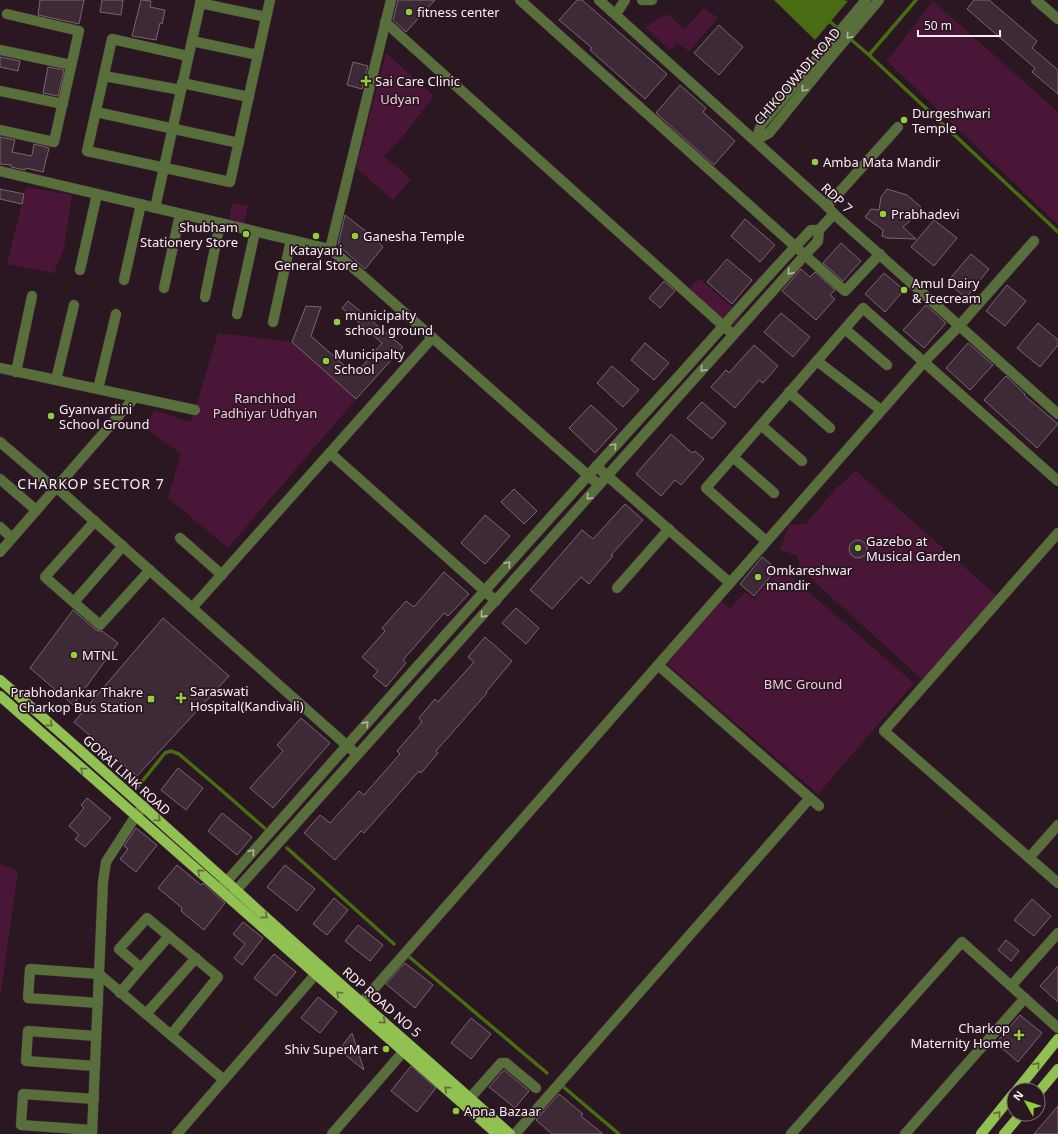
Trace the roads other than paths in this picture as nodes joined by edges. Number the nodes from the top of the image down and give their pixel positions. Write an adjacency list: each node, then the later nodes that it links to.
1 (270, 0): 14 (street)
2 (391, 0): 16 (street)
3 (520, 0): 47 (street)
4 (599, 0): 13 (street, RDP 7)
5 (625, 0): 13 (street)
6 (642, 0): 7 (street)
7 (652, 0)
8 (866, 0): 20 (street, CHIKOOWADI ROAD)
9 (879, 0): 20 (street, CHIKOOWADI ROAD, one-way to 20)
10 (1036, 0): 15 (street)
11 (200, 1): 14 (street); 17 (street)
12 (7, 14): 22 (street)
13 (616, 14): 32 (street, RDP 7)
14 (266, 17): 19 (street)
15 (1058, 19)
16 (386, 22): 48 (street); 60 (street)
17 (192, 41): 19 (street); 21 (street)
18 (0, 50): 22 (street)
19 (258, 55): 26 (street)
20 (826, 55): 32 (street, CHIKOOWADI ROAD)
21 (188, 56): 23 (street); 24 (street)
22 (71, 65): 27 (street)
23 (104, 76): 24 (street); 28 (street)
24 (182, 86): 26 (street); 30 (street)
25 (0, 91): 27 (street)
26 (249, 97): 33 (street)
27 (62, 104): 31 (street)
28 (96, 112): 30 (street); 34 (street)
29 (898, 127): 38 (street)
30 (172, 129): 33 (street); 34 (street)
31 (0, 130)
32 (756, 140): 38 (street, RDP 7)
33 (238, 143): 34 (street)
34 (164, 167): 39 (street)
35 (0, 171): 36 (street)
36 (97, 194): 37 (street); 51 (street)
37 (141, 204): 39 (street); 52 (street)
38 (827, 206): 41 (street, RDP 7)
39 (155, 208): 40 (street)
40 (180, 214): 42 (street); 53 (street)
41 (834, 214): 43 (street); 49 (street, RDP 7)
42 (220, 223): 44 (street); 55 (street)
43 (819, 230): 47 (street); 50 (street)
44 (255, 232): 45 (street); 58 (street)
45 (291, 240): 48 (street); 59 (street)
46 (1034, 241): 61 (street)
47 (795, 247): 50 (street); 60 (street)
48 (330, 249): 64 (street)
49 (880, 254): 50 (street); 61 (street, RDP 7)
50 (805, 256): 63 (street, one-way to 63)
51 (80, 270)
52 (124, 280)
53 (164, 288)
54 (32, 296): 69 (street)
55 (205, 297)
56 (74, 305): 70 (street)
57 (116, 314): 71 (street)
58 (237, 314)
59 (273, 322)
60 (724, 326): 63 (street); 83 (street, one-way to 60)
61 (959, 326): 66 (street); 76 (street, RDP 7)
62 (845, 329): 65 (street); 66 (street); 67 (street)
63 (734, 335): 85 (street, one-way to 85)
64 (432, 338): 80 (street); 84 (street)
65 (817, 361): 72 (street); 75 (street)
66 (924, 362): 75 (street); 87 (street)
67 (887, 366)
68 (0, 368): 69 (street)
69 (16, 372): 70 (street)
70 (56, 380): 71 (street)
71 (98, 389): 73 (street)
72 (789, 392): 77 (street); 78 (street)
73 (135, 397): 74 (street); 89 (street)
74 (195, 410)
75 (881, 410): 98 (street)
76 (1058, 414)
77 (760, 425): 81 (street); 82 (street)
78 (830, 428)
79 (0, 442): 89 (street)
80 (330, 453): 102 (street); 105 (street)
81 (733, 457): 90 (street); 98 (street)
82 (802, 462)
83 (596, 466): 84 (street); 85 (street)
84 (588, 475): 88 (street); 105 (street, one-way to 84)
85 (608, 475): 88 (street); 94 (street)
86 (0, 479): 91 (street)
87 (1058, 481)
88 (599, 485): 106 (street, one-way to 106)
89 (55, 488): 91 (street); 92 (street)
90 (774, 493)
91 (36, 510): 96 (street)
92 (95, 521): 99 (street); 107 (street)
93 (0, 528): 96 (street)
94 (669, 529): 103 (street); 104 (street)
95 (1058, 533): 123 (street)
96 (12, 538): 100 (street)
97 (180, 538): 102 (street)
98 (766, 541): 103 (street)
99 (123, 546): 101 (street); 107 (street)
100 (0, 552)
101 (150, 570): 107 (street); 108 (street)
102 (222, 575): 108 (street)
103 (730, 583): 109 (street)
104 (617, 588)
105 (484, 591): 106 (street); 113 (street, one-way to 105)
106 (496, 601): 115 (street, one-way to 115)
107 (74, 602)
108 (192, 608): 113 (street)
109 (658, 665): 118 (street); 137 (street)
110 (0, 680): 112 (main road, GORAI LINK ROAD, one-way to 112)
111 (0, 696): 114 (main road, GORAI LINK ROAD)
112 (73, 744): 114 (street); 116 (main road, GORAI LINK ROAD)
113 (347, 745): 115 (street); 125 (street, one-way to 113)
114 (65, 754): 117 (main road, GORAI LINK ROAD, one-way to 114)
115 (358, 755): 126 (street)
116 (108, 775): 117 (street); 119 (main road, GORAI LINK ROAD)
117 (100, 785): 121 (main road, GORAI LINK ROAD)
118 (810, 798): 120 (street); 159 (street)
119 (144, 806): 121 (street); 125 (main road, GORAI LINK ROAD, one-way to 125)
120 (819, 806)
121 (135, 817): 125 (main road, GORAI LINK ROAD, one-way to 121); 132 (street)
122 (1058, 825): 123 (street)
123 (1029, 858): 124 (street)
124 (1058, 883)
125 (223, 886): 126 (main road, GORAI LINK ROAD)
126 (233, 894): 131 (main road, RDP ROAD NO 5)
127 (1058, 933): 133 (street)
128 (169, 936): 129 (street); 130 (street); 130 (street)
129 (196, 958): 138 (street); 140 (street)
130 (142, 968): 134 (street)
131 (319, 970): 137 (main road, RDP ROAD NO 5); 146 (street)
132 (99, 974): 134 (street); 136 (street); 136 (street)
133 (1011, 986): 135 (street); 160 (street)
134 (120, 992): 138 (street)
135 (1026, 998): 139 (street); 161 (street)
136 (98, 1003): 141 (street)
137 (358, 1006): 143 (main road, RDP ROAD NO 5)
138 (146, 1014): 140 (street)
139 (1058, 1028)
140 (171, 1035): 146 (street)
141 (96, 1036): 144 (street); 144 (street)
142 (1058, 1039): 147 (main road, one-way to 142)
143 (407, 1048): 150 (main road, RDP ROAD NO 5); 156 (street); 157 (main road, RDP ROAD NO 5, one-way to 143)
144 (95, 1066): 151 (street)
145 (1058, 1069): 148 (main road)
146 (224, 1080): 155 (street)
147 (1023, 1082)
148 (1046, 1083)
149 (536, 1088): 150 (street)
150 (470, 1098): 158 (main road, RDP ROAD NO 5)
151 (94, 1099): 154 (street); 154 (street)
152 (1006, 1103): 162 (main road, one-way to 152)
153 (1014, 1122): 163 (main road)
154 (92, 1132)
155 (177, 1134)
156 (332, 1134)
157 (497, 1134)
158 (510, 1134)
159 (515, 1134)
160 (791, 1134)
161 (905, 1134)
162 (981, 1134)
163 (1004, 1134)

